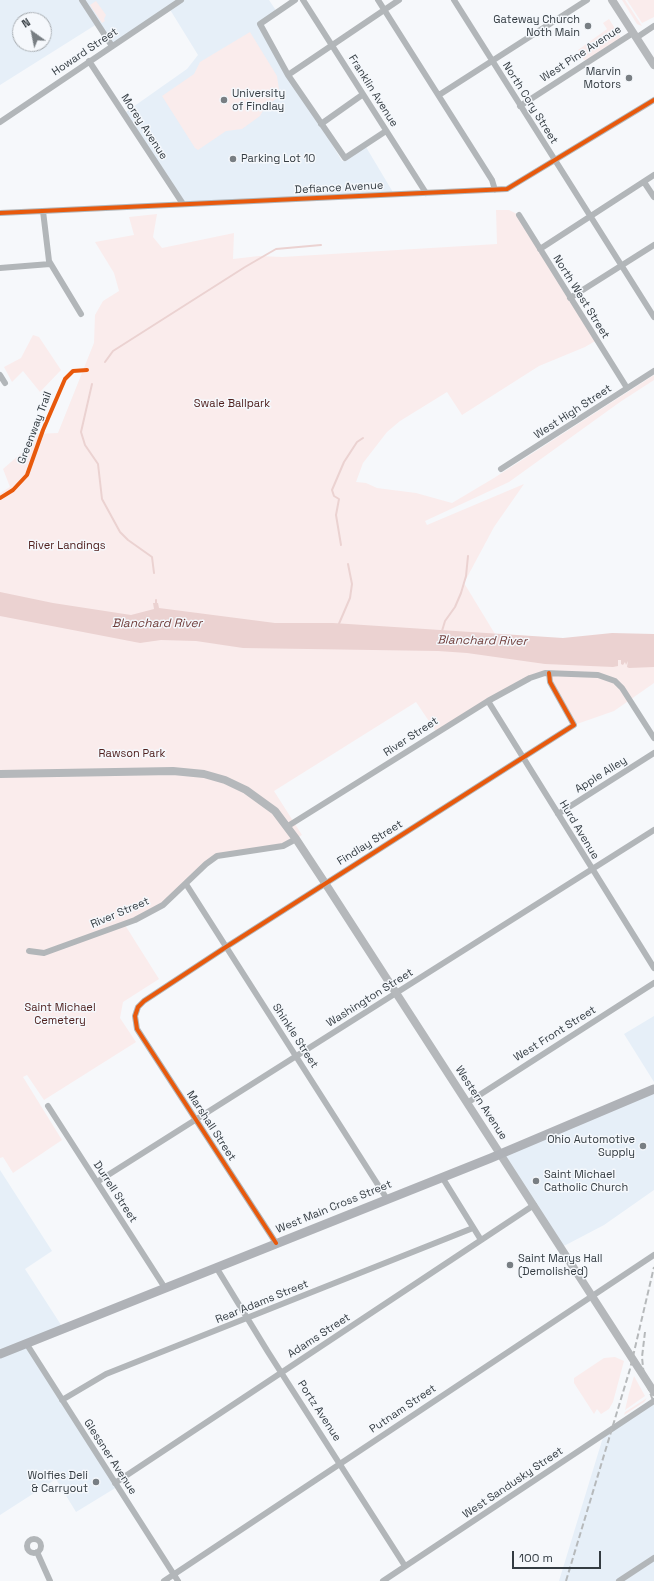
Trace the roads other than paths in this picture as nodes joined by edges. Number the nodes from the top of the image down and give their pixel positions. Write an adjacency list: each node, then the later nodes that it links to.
1 (82, 0): 13 (street)
2 (181, 0): 13 (street, Howard Street)
3 (295, 0): 18 (street)
4 (303, 0): 14 (street, Franklin Avenue)
5 (378, 0): 10 (street)
6 (399, 0): 10 (street)
7 (454, 0): 16 (street, North Cory Street)
8 (587, 0): 16 (street)
9 (612, 0): 12 (main road)
10 (384, 10): 14 (street); 20 (street)
11 (654, 26): 12 (street, West Pine Avenue)
12 (635, 35): 17 (main road); 22 (street, West Pine Avenue)
13 (112, 46): 15 (street, Howard Street)
14 (332, 46): 18 (street); 19 (street, Franklin Avenue)
15 (89, 61): 23 (street, Howard Street); 32 (street, Morey Avenue)
16 (492, 61): 20 (street); 22 (street, North Cory Street)
17 (654, 65)
18 (288, 74): 24 (street)
19 (362, 95): 24 (street); 25 (street, Franklin Avenue)
20 (439, 95): 29 (street)
21 (654, 100): 26 (street, Defiance Avenue)
22 (520, 106): 26 (street, North Cory Street)
23 (0, 122)
24 (321, 124): 25 (street)
25 (386, 131): 30 (street, Franklin Avenue)
26 (555, 161): 29 (street, Defiance Avenue); 36 (street, North Cory Street)
27 (654, 175): 28 (street)
28 (644, 182): 31 (street); 36 (street)
29 (495, 190): 30 (street, Defiance Avenue)
30 (426, 193): 32 (street, Defiance Avenue)
31 (654, 197)
32 (183, 204): 33 (street, Defiance Avenue)
33 (43, 211): 34 (street, Defiance Avenue); 39 (street)
34 (0, 213)
35 (519, 215): 38 (street, North West Street)
36 (590, 216): 38 (street); 40 (street, North Cory Street)
37 (654, 245): 40 (street)
38 (540, 248): 42 (street, North West Street)
39 (50, 264): 41 (street); 43 (street)
40 (622, 265): 42 (street); 44 (street, North Cory Street)
41 (0, 268)
42 (570, 298): 48 (street, North West Street)
43 (81, 314)
44 (654, 317)
45 (654, 371): 48 (street, West High Street)
46 (0, 375): 47 (street)
47 (5, 383)
48 (627, 388): 49 (street, West High Street)
49 (502, 469)
50 (549, 673): 51 (street, River Street); 52 (street); 54 (street, Findlay Street)
51 (488, 702): 54 (street, Hurd Avenue); 57 (street, River Street)
52 (654, 738)
53 (654, 753): 56 (street, Apple Alley)
54 (523, 757): 56 (street, Hurd Avenue); 61 (street, Findlay Street)
55 (0, 774): 57 (main road, Western Avenue)
56 (558, 814): 60 (street, Hurd Avenue)
57 (288, 826): 59 (main road, Western Avenue)
58 (654, 830): 60 (street, Washington Street)
59 (296, 838): 61 (main road, Western Avenue); 62 (street, River Street)
60 (592, 870): 65 (street, Hurd Avenue); 67 (street, Washington Street)
61 (325, 883): 63 (street, Findlay Street); 67 (main road, Western Avenue)
62 (186, 884): 63 (street, Shinkle Street); 64 (street, River Street)
63 (226, 946): 68 (street, Findlay Street); 69 (street, Shinkle Street)
64 (28, 951)
65 (654, 968)
66 (654, 983): 71 (street, West Front Street)
67 (396, 993): 69 (street, Washington Street); 71 (main road, Western Avenue)
68 (135, 1016): 73 (street, Marshall Street)
69 (296, 1056): 73 (street, Washington Street); 77 (street, Shinkle Street)
70 (654, 1089): 74 (highway, West Main Cross Street)
71 (467, 1103): 74 (main road, Western Avenue)
72 (48, 1106): 76 (street, Durrell Street)
73 (195, 1119): 76 (street, Washington Street); 81 (street, Marshall Street)
74 (501, 1154): 75 (highway, West Main Cross Street); 78 (main road, Western Avenue)
75 (442, 1177): 77 (highway, West Main Cross Street); 79 (street)
76 (97, 1182): 84 (street, Durrell Street)
77 (388, 1199): 81 (highway, West Main Cross Street)
78 (534, 1205): 80 (street, Adams Street); 85 (main road, Western Avenue)
79 (473, 1228): 80 (street); 86 (street, Rear Adams Street)
80 (481, 1240): 89 (street, Adams Street)
81 (276, 1243): 83 (highway, West Main Cross Street)
82 (654, 1255): 85 (street, Putnam Street)
83 (216, 1267): 84 (highway, West Main Cross Street); 86 (street, Portz Avenue)
84 (165, 1288): 87 (highway, West Main Cross Street)
85 (593, 1296): 90 (main road, Western Avenue); 93 (street, Putnam Street)
86 (248, 1319): 89 (street, Portz Avenue); 91 (street, Rear Adams Street)
87 (26, 1343): 88 (highway, West Main Cross Street); 91 (street, Glessner Avenue)
88 (0, 1354)
89 (282, 1372): 93 (street, Portz Avenue); 94 (street, Adams Street)
90 (654, 1392)
91 (62, 1400): 94 (street, Glessner Avenue)
92 (654, 1401): 97 (street, West Sandusky Street)
93 (340, 1463): 97 (street, Portz Avenue); 98 (street, Putnam Street)
94 (115, 1483): 98 (street, Glessner Avenue)
95 (37, 1552): 99 (street)
96 (654, 1558): 103 (street)
97 (406, 1566): 102 (street, West Sandusky Street)
98 (174, 1574): 100 (street, Putnam Street); 101 (street, Glessner Avenue)
99 (50, 1581)
100 (164, 1581)
101 (178, 1581)
102 (383, 1581)
103 (619, 1581)

